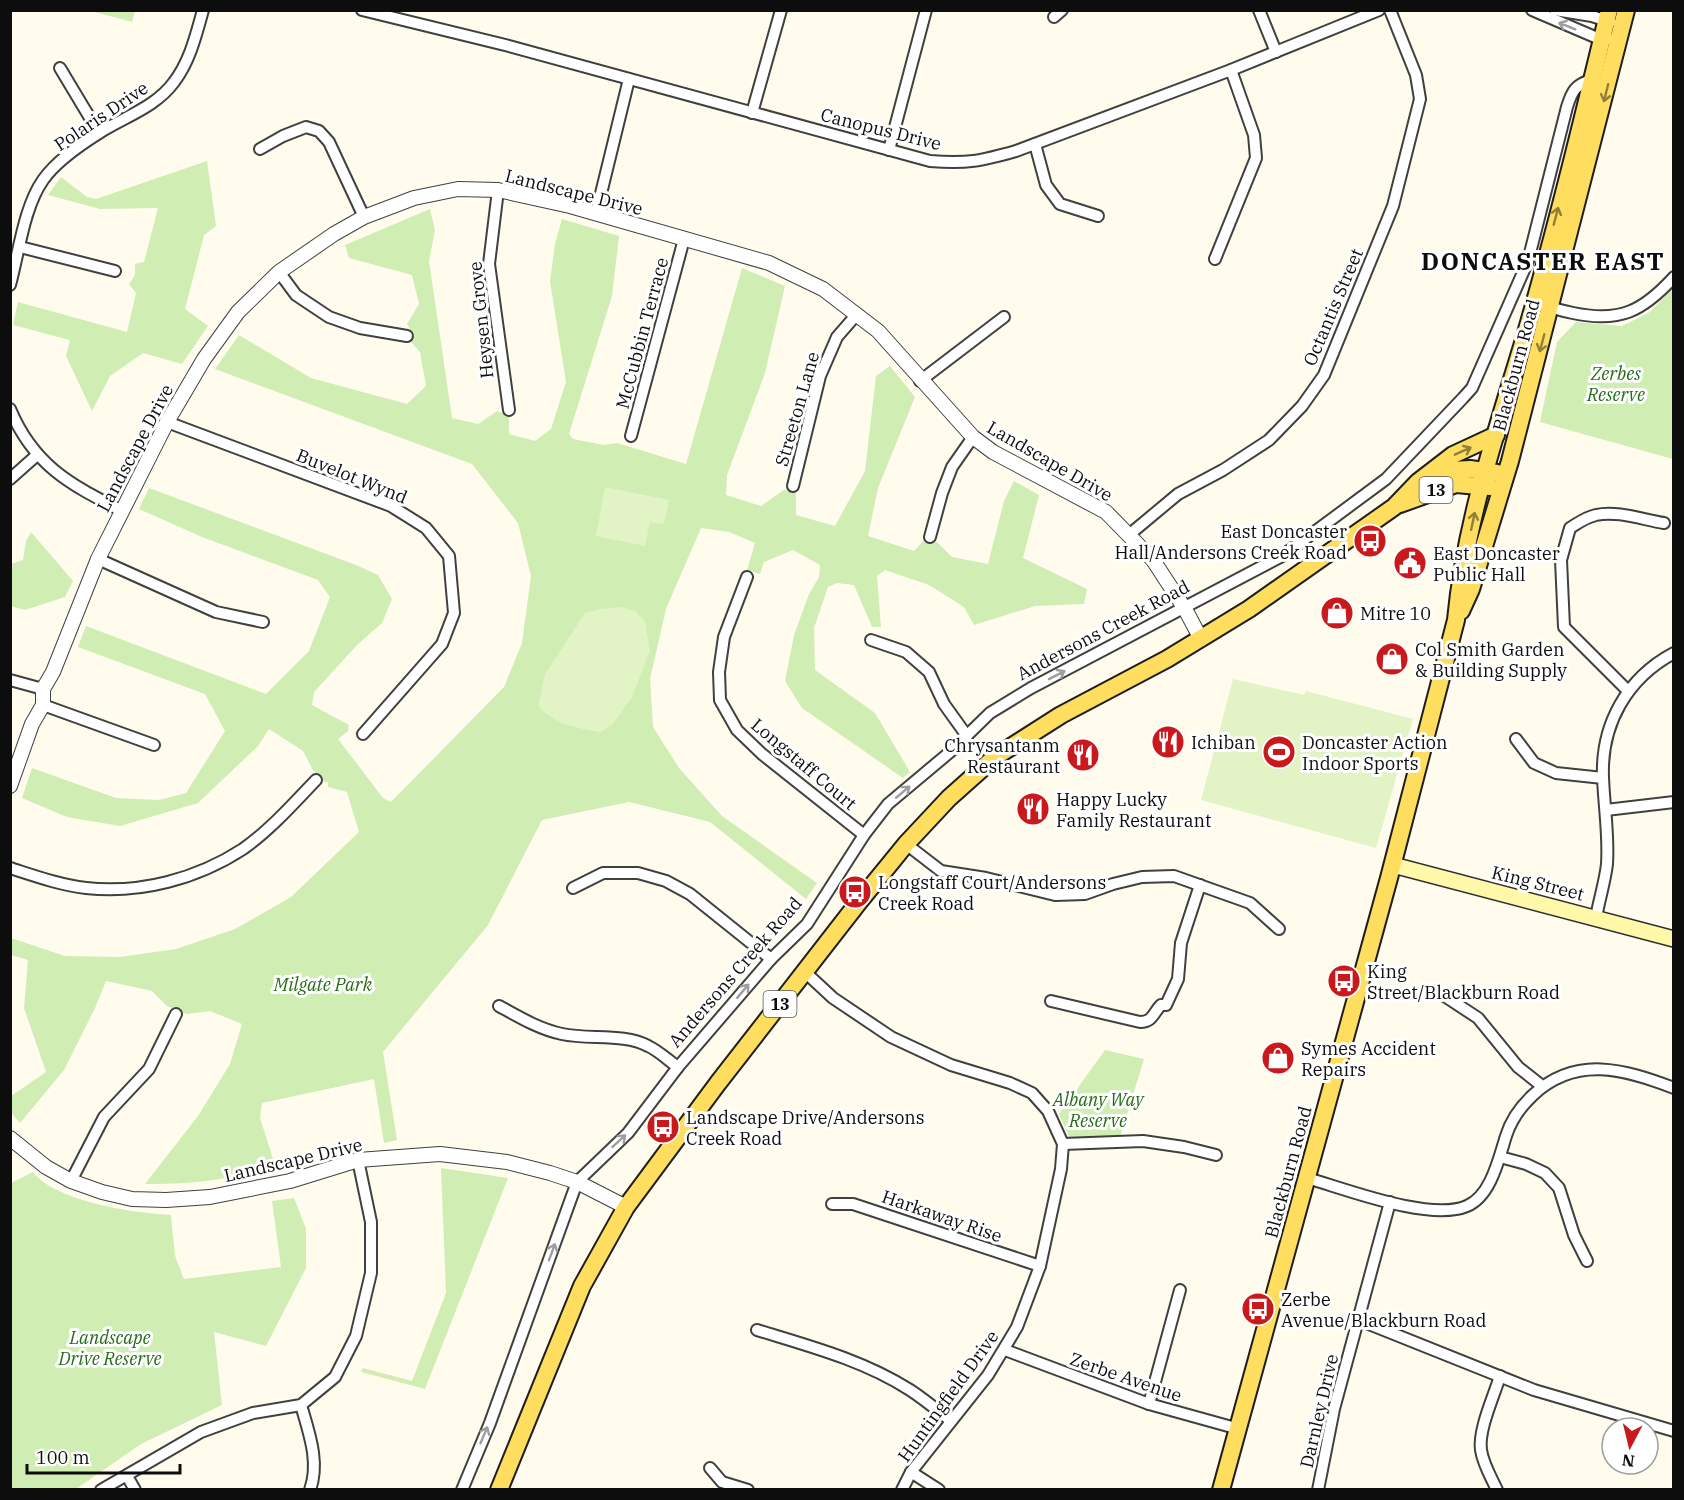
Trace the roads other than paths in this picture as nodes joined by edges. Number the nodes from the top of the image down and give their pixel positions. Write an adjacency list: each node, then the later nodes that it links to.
1 (203, 10): 20 (street, Polaris Drive)
2 (362, 10): 17 (street, Canopus Drive)
3 (781, 10): 19 (street)
4 (926, 10): 23 (street)
5 (1259, 10): 14 (street)
6 (1379, 10): 14 (street, Canopus Drive)
7 (1390, 10): 56 (street, Octantis Street)
8 (1532, 10): 13 (street, one-way to 8)
9 (1555, 10): 11 (street)
10 (1626, 10): 12 (main road, Blackburn Road)
11 (1608, 15): 12 (street); 13 (main road, Blackburn Road)
12 (1621, 33): 13 (street); 36 (main road, Blackburn Road, one-way to 36)
13 (1602, 40): 18 (main road, Blackburn Road)
14 (1276, 52): 16 (street, Canopus Drive)
15 (60, 68): 20 (street)
16 (1231, 70): 21 (street, Canopus Drive); 30 (street)
17 (629, 79): 19 (street, Canopus Drive); 25 (street)
18 (1592, 80): 35 (main road, Blackburn Road, one-way to 18); 60 (street, Andersons Creek Road)
19 (752, 113): 23 (street, Canopus Drive)
20 (99, 133): 29 (street, Polaris Drive)
21 (1035, 144): 23 (street, Canopus Drive); 26 (street)
22 (260, 149): 27 (street)
23 (888, 150)
24 (498, 190): 25 (street, Landscape Drive); 27 (street, Landscape Drive); 42 (street, Heysen Grove)
25 (596, 214): 28 (street, Landscape Drive)
26 (1098, 216)
27 (364, 217): 32 (street, Landscape Drive)
28 (684, 239): 37 (street, Landscape Drive); 45 (street, McCubbin Terrace)
29 (20, 247): 31 (street); 34 (street, Polaris Drive)
30 (1215, 259)
31 (115, 271)
32 (279, 272): 39 (street); 43 (street, Landscape Drive)
33 (1674, 277): 36 (street)
34 (10, 285)
35 (1534, 301): 36 (street); 44 (main road, Blackburn Road)
36 (1551, 308): 49 (main road, Blackburn Road, one-way to 49)
37 (857, 314): 40 (street, Landscape Drive); 52 (street, Streeton Lane)
38 (1004, 317): 40 (street)
39 (407, 336)
40 (920, 381): 46 (street, Landscape Drive)
41 (10, 409): 47 (street)
42 (509, 410)
43 (167, 422): 54 (street, Landscape Drive); 70 (street, Buvelot Wynd)
44 (1496, 435): 48 (main road, 13, one-way to 44); 50 (main road, Blackburn Road)
45 (631, 436)
46 (973, 437): 56 (street, Landscape Drive); 57 (street)
47 (37, 455): 51 (street); 54 (street)
48 (1434, 471): 50 (main road); 53 (main road, 13)
49 (1506, 476): 50 (main road); 61 (main road, Blackburn Road)
50 (1484, 478): 53 (main road, 13); 61 (main road, Blackburn Road, one-way to 50)
51 (10, 479)
52 (793, 486)
53 (1394, 507): 63 (main road, 13)
54 (122, 511): 58 (street, Landscape Drive)
55 (1664, 523): 68 (street)
56 (1130, 534): 60 (street, Landscape Drive)
57 (930, 537)
58 (98, 559): 62 (street); 67 (street, Landscape Drive)
59 (747, 577): 79 (street, Longstaff Court)
60 (1185, 609): 63 (street, Landscape Drive); 71 (street, Andersons Creek Road, one-way to 60)
61 (1456, 620): 81 (main road, Blackburn Road)
62 (263, 622)
63 (1201, 639): 80 (main road, 13)
64 (871, 640): 71 (street)
65 (1674, 653): 68 (street)
66 (10, 680): 67 (street)
67 (43, 689): 69 (street, Landscape Drive)
68 (1628, 691): 74 (street)
69 (43, 705): 73 (street); 76 (street, Landscape Drive)
70 (363, 734)
71 (967, 736): 79 (street, Andersons Creek Road, one-way to 71)
72 (1516, 739): 74 (street)
73 (154, 745)
74 (1603, 778): 78 (street)
75 (316, 780): 82 (street)
76 (10, 786)
77 (1674, 802): 78 (street)
78 (1606, 810): 85 (street)
79 (864, 835): 88 (street, Andersons Creek Road)
80 (906, 844): 83 (street); 89 (main road, 13)
81 (1393, 865): 85 (main road, King Street); 102 (main road, Blackburn Road)
82 (10, 868)
83 (1200, 885): 86 (street); 91 (street)
84 (573, 888): 88 (street)
85 (1596, 918): 87 (main road, King Street)
86 (1279, 929)
87 (1674, 939)
88 (771, 959): 94 (street, Andersons Creek Road, one-way to 88)
89 (805, 972): 98 (street); 107 (main road, 13)
90 (1443, 995): 95 (street)
91 (1051, 1001)
92 (499, 1006): 94 (street)
93 (176, 1014): 103 (street)
94 (678, 1067): 104 (street, Andersons Creek Road, one-way to 94)
95 (1542, 1086): 96 (street); 100 (street)
96 (1674, 1088)
97 (10, 1138): 103 (street, Landscape Drive)
98 (1063, 1144): 99 (street); 109 (street, Huntingfield Drive)
99 (1216, 1155)
100 (1500, 1157): 105 (street); 108 (street)
101 (358, 1160): 103 (street, Landscape Drive); 104 (street, Landscape Drive); 116 (street)
102 (1307, 1178): 105 (street); 118 (main road, Blackburn Road)
103 (71, 1181)
104 (577, 1182): 107 (street, Landscape Drive); 126 (street, Andersons Creek Road, one-way to 104)
105 (1390, 1202): 111 (street, Darnley Drive)
106 (832, 1204): 109 (street, Harkaway Rise)
107 (626, 1207): 127 (main road, 13)
108 (1587, 1261)
109 (1040, 1266): 113 (street, Huntingfield Drive)
110 (1179, 1290): 115 (street)
111 (1359, 1320): 114 (street); 132 (street, Darnley Drive)
112 (757, 1330): 117 (street)
113 (1005, 1350): 115 (street, Zerbe Avenue); 117 (street, Huntingfield Drive)
114 (1500, 1377): 119 (street); 133 (street)
115 (1149, 1404): 118 (street, Zerbe Avenue)
116 (301, 1406): 122 (street); 125 (street)
117 (951, 1421): 121 (street, Huntingfield Drive)
118 (1239, 1428): 131 (main road, Blackburn Road)
119 (1674, 1431)
120 (710, 1468): 128 (street)
121 (911, 1472): 129 (street, Huntingfield Drive); 130 (street)
122 (127, 1476): 123 (street); 124 (street)
123 (101, 1490)
124 (135, 1490)
125 (310, 1490)
126 (462, 1490)
127 (498, 1490)
128 (747, 1490)
129 (902, 1490)
130 (939, 1490)
131 (1221, 1490)
132 (1318, 1490)
133 (1497, 1490)

